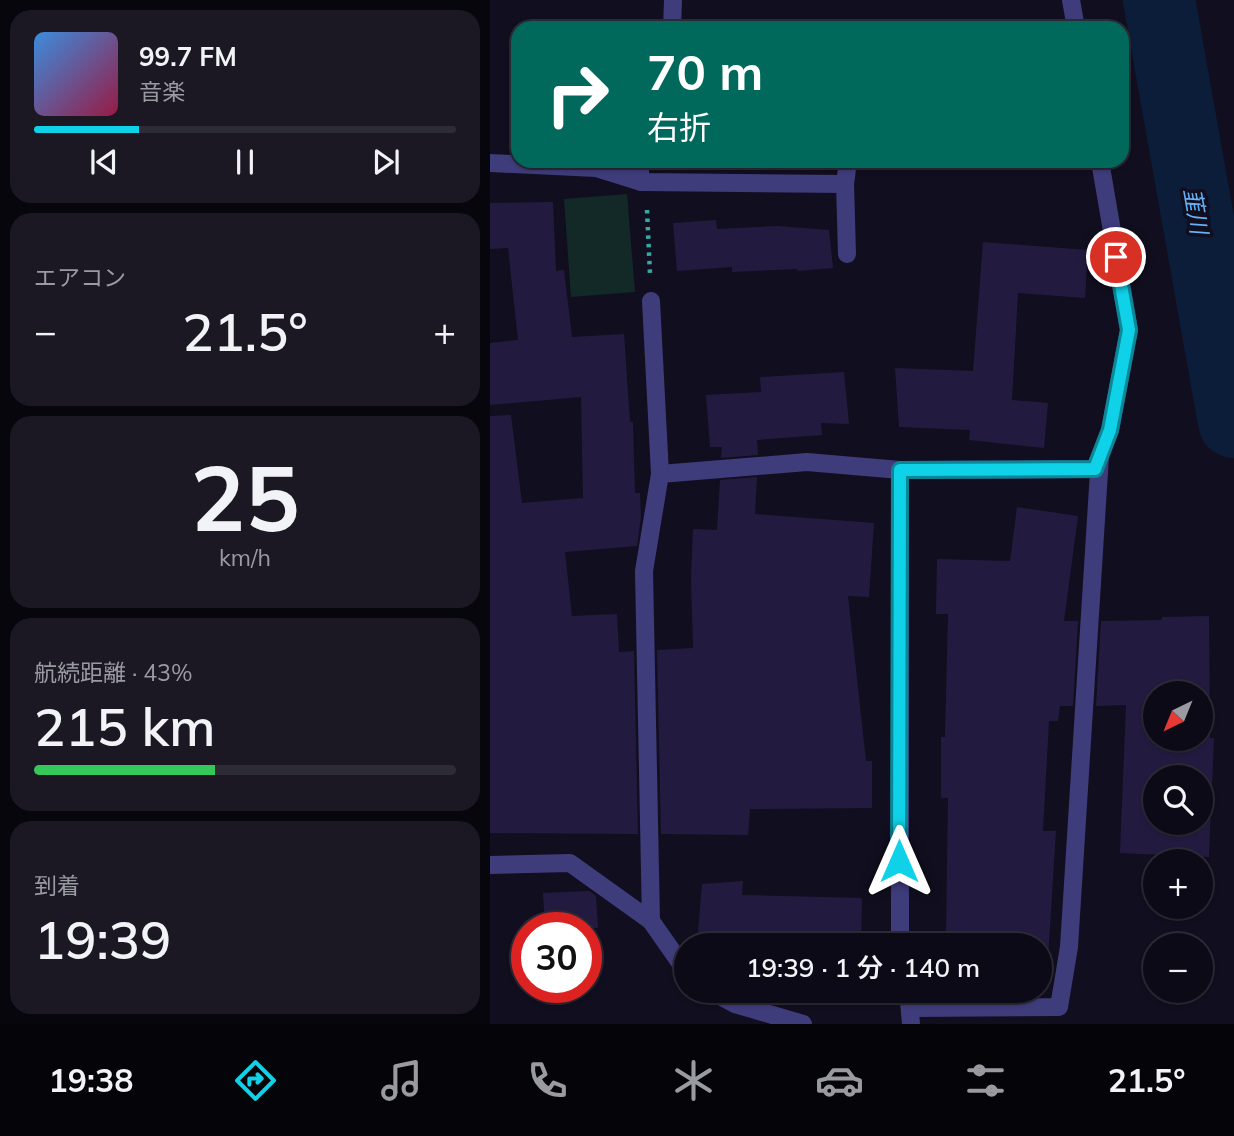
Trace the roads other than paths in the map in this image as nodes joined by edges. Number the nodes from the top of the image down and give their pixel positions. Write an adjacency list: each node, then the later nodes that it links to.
1 (673, 0): 3 (street)
2 (1071, 0): 4 (street)
3 (672, 21)
4 (1075, 21)
5 (490, 163): 6 (street)
6 (511, 164)
7 (596, 168): 11 (street)
8 (640, 168): 11 (street)
9 (847, 168): 12 (street)
10 (1101, 168): 15 (street)
11 (641, 182): 12 (street)
12 (845, 184): 13 (street)
13 (847, 254)
14 (651, 301): 17 (street)
15 (1100, 456): 16 (street); 24 (street)
16 (900, 470): 17 (street); 20 (street)
17 (660, 474): 19 (street)
18 (490, 865): 19 (street)
19 (651, 922): 21 (street)
20 (900, 933)
21 (674, 954)
22 (733, 1003): 25 (street)
23 (910, 1008): 24 (street)
24 (1058, 1016)
25 (803, 1024)

